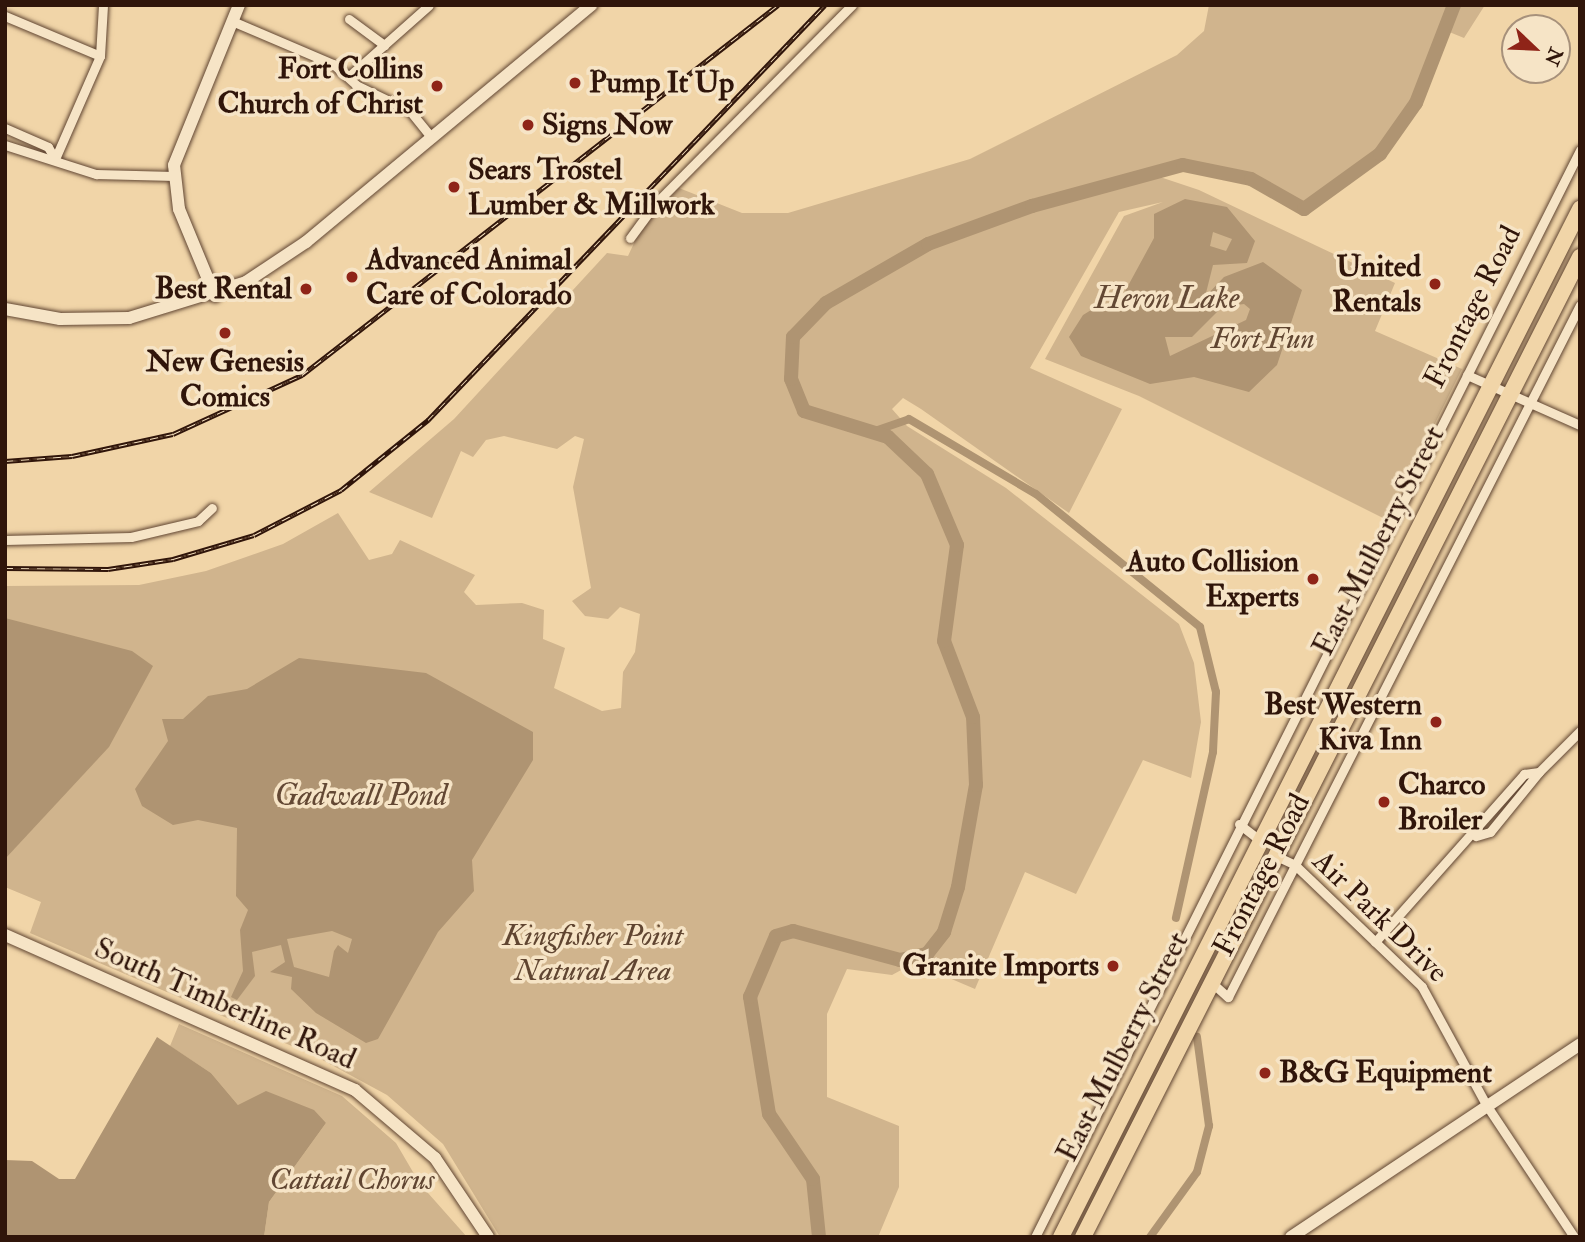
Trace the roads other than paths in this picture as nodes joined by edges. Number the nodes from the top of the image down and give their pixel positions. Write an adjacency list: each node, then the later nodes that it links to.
1 (103, 5): 10 (street)
2 (239, 5): 8 (main road)
3 (591, 5): 13 (main road)
4 (852, 5): 19 (street)
5 (425, 6): 9 (street)
6 (5, 16): 10 (street)
7 (349, 19): 9 (street)
8 (232, 20): 11 (street); 17 (main road)
9 (384, 45): 11 (street)
10 (100, 56): 16 (street)
11 (348, 77): 13 (street)
12 (5, 128): 16 (street)
13 (432, 137): 21 (main road)
14 (5, 145): 16 (street)
15 (1580, 150): 24 (street, Frontage Road)
16 (55, 159): 17 (street)
17 (174, 176): 21 (main road)
18 (1580, 209): 25 (highway, East Mulberry Street)
19 (630, 238)
20 (1580, 257): 26 (highway, East Mulberry Street)
21 (215, 296): 23 (main road)
22 (1580, 305): 27 (street, Frontage Road)
23 (5, 309)
24 (1468, 375): 25 (street); 34 (street, Frontage Road)
25 (1490, 386): 26 (street); 32 (highway, East Mulberry Street)
26 (1510, 395): 27 (street); 37 (highway, East Mulberry Street)
27 (1530, 404): 28 (street); 38 (street, Frontage Road)
28 (1580, 425)
29 (212, 508): 30 (street)
30 (5, 540)
31 (1580, 730): 33 (street)
32 (1310, 738): 36 (highway, East Mulberry Street); 37 (highway)
33 (1539, 772): 35 (street); 35 (street)
34 (1239, 824): 36 (street); 46 (street, Frontage Road)
35 (1476, 836): 40 (street)
36 (1258, 839): 43 (highway, East Mulberry Street)
37 (1274, 855): 38 (street, Air Park Drive); 41 (highway, East Mulberry Street); 43 (highway)
38 (1295, 865): 40 (street, Air Park Drive); 41 (street, Frontage Road)
39 (5, 935): 45 (main road, South Timberline Road)
40 (1375, 942): 44 (street, Air Park Drive)
41 (1210, 982): 48 (highway, East Mulberry Street)
42 (1580, 1044): 44 (main road)
43 (1138, 1079): 47 (highway, East Mulberry Street)
44 (1487, 1106): 49 (main road); 50 (street, Air Park Drive)
45 (488, 1237)
46 (1035, 1237)
47 (1061, 1237)
48 (1083, 1237)
49 (1291, 1237)
50 (1574, 1237)

